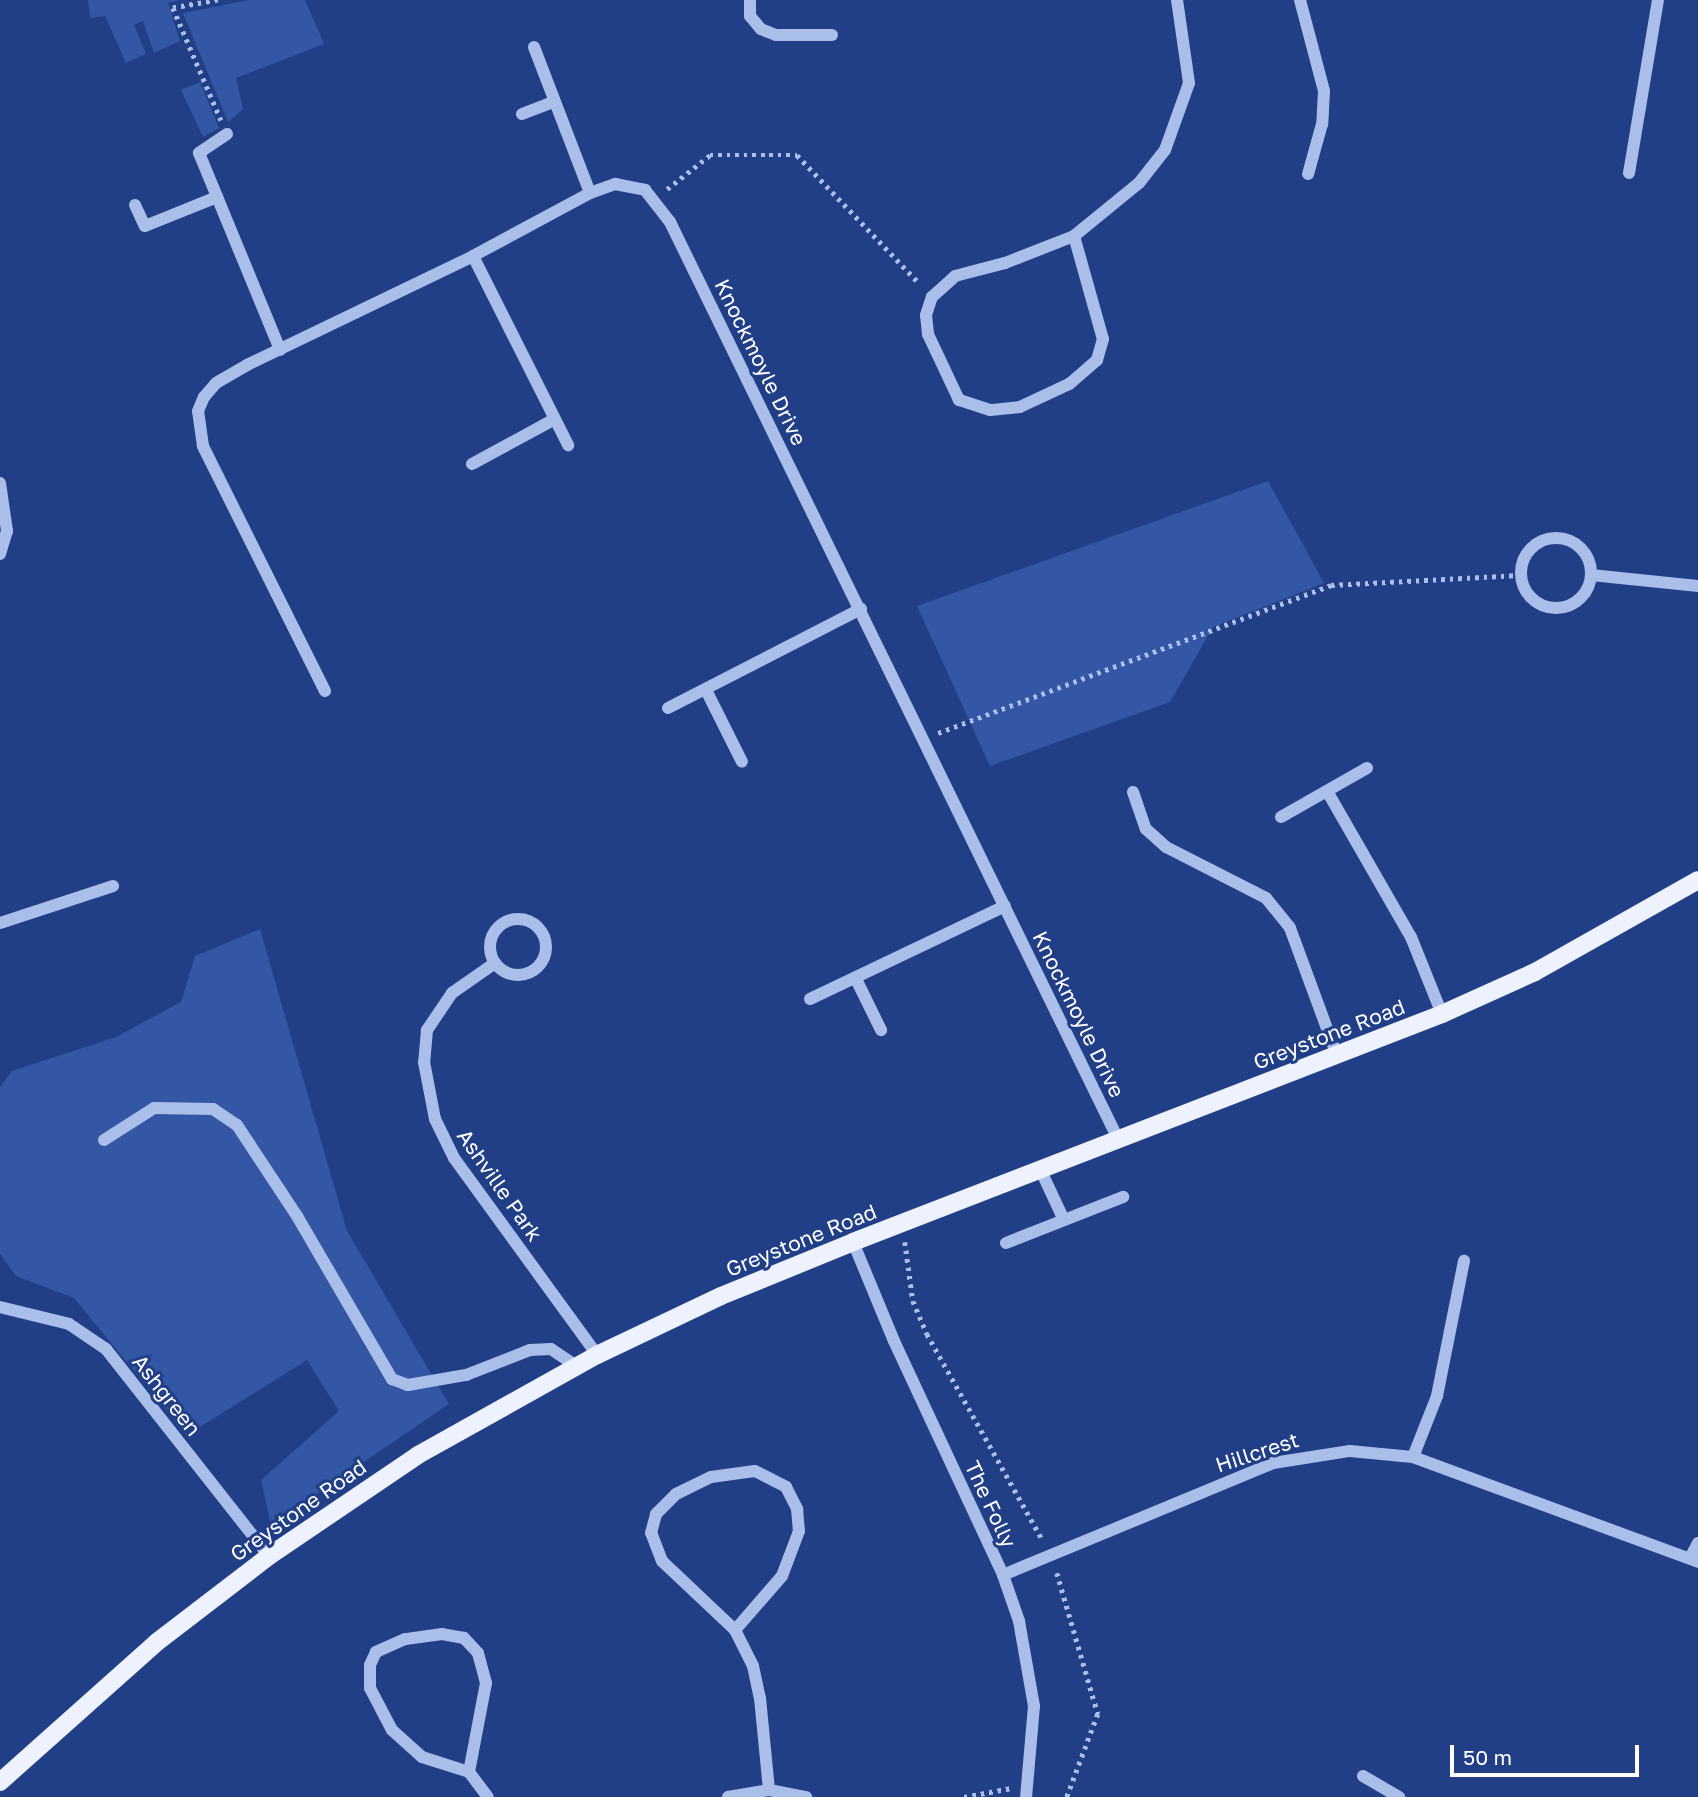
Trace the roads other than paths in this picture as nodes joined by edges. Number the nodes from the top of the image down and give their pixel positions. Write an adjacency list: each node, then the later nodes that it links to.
1 (750, 0): 5 (street)
2 (1177, 0): 15 (street)
3 (1300, 0): 11 (street)
4 (1658, 0): 10 (street)
5 (832, 35)
6 (534, 47): 7 (street)
7 (553, 102): 8 (street); 12 (street)
8 (522, 114)
9 (227, 134): 13 (street)
10 (1629, 173)
11 (1308, 174)
12 (590, 193): 16 (street); 25 (street, Knockmoyle Drive)
13 (217, 197): 14 (street); 17 (street)
14 (135, 205)
15 (1074, 236): 15 (street)
16 (473, 256): 17 (street); 18 (street)
17 (280, 350): 27 (street)
18 (555, 419): 19 (street); 20 (street)
19 (568, 445)
20 (472, 464)
21 (0, 483): 22 (street)
22 (0, 554)
23 (1591, 575): 23 (street); 24 (street)
24 (1698, 586)
25 (861, 609): 26 (street); 36 (street, Knockmoyle Drive)
26 (706, 690): 28 (street); 29 (street)
27 (325, 691)
28 (668, 708)
29 (743, 762)
30 (1367, 768): 31 (street)
31 (1327, 790): 33 (street); 41 (street)
32 (1133, 792): 43 (street)
33 (1281, 817)
34 (1698, 880): 41 (main road, Greystone Road)
35 (113, 886): 37 (street)
36 (1005, 906): 39 (street); 44 (street, Knockmoyle Drive)
37 (0, 923)
38 (495, 962): 38 (street); 53 (street, Ashville Park)
39 (856, 979): 40 (street); 42 (street)
40 (810, 999)
41 (1443, 1014): 43 (main road, Greystone Road)
42 (881, 1030)
43 (1337, 1056): 44 (main road, Greystone Road)
44 (1118, 1139): 46 (main road, Greystone Road)
45 (104, 1140): 54 (street)
46 (1041, 1171): 48 (street); 49 (main road, Greystone Road)
47 (1124, 1197): 48 (street)
48 (1064, 1220): 50 (street)
49 (853, 1242): 53 (main road, Greystone Road); 59 (street, The Folly)
50 (1006, 1243)
51 (1464, 1261): 55 (street)
52 (0, 1307): 57 (street, Ashgreen)
53 (597, 1355): 54 (main road, Greystone Road)
54 (576, 1366): 57 (main road, Greystone Road)
55 (1413, 1457): 58 (street, Hillcrest); 59 (street, Hillcrest)
56 (1698, 1543): 58 (street, Hillcrest)
57 (269, 1556): 63 (main road, Greystone Road)
58 (1694, 1560)
59 (1003, 1574): 65 (street, The Folly)
60 (735, 1630): 60 (street); 64 (street)
61 (469, 1772): 61 (street); 67 (street)
62 (1363, 1776): 66 (street)
63 (0, 1782)
64 (769, 1790): 68 (street); 69 (street)
65 (1027, 1791)
66 (1381, 1792): 70 (street)
67 (488, 1797)
68 (728, 1797)
69 (806, 1797)
70 (1399, 1797)

